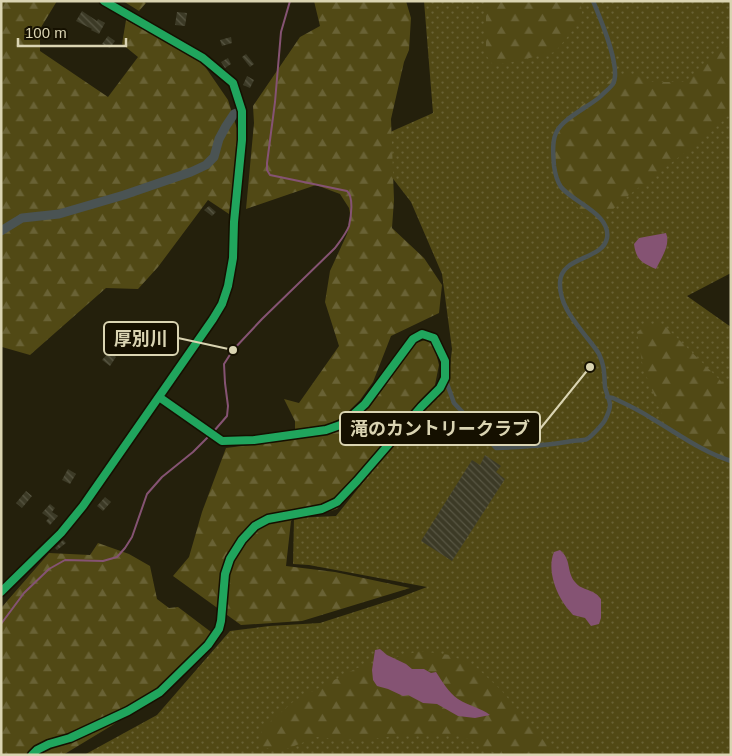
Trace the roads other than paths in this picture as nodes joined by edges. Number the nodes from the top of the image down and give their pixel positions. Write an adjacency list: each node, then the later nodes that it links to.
1 (104, 1): 3 (street)
2 (593, 1): 7 (lane)
3 (242, 111): 4 (street); 6 (street)
4 (1, 231)
5 (445, 378): 6 (street); 7 (lane); 10 (street)
6 (159, 397): 9 (street)
7 (607, 397): 8 (lane)
8 (731, 461)
9 (1, 592)
10 (32, 755)

